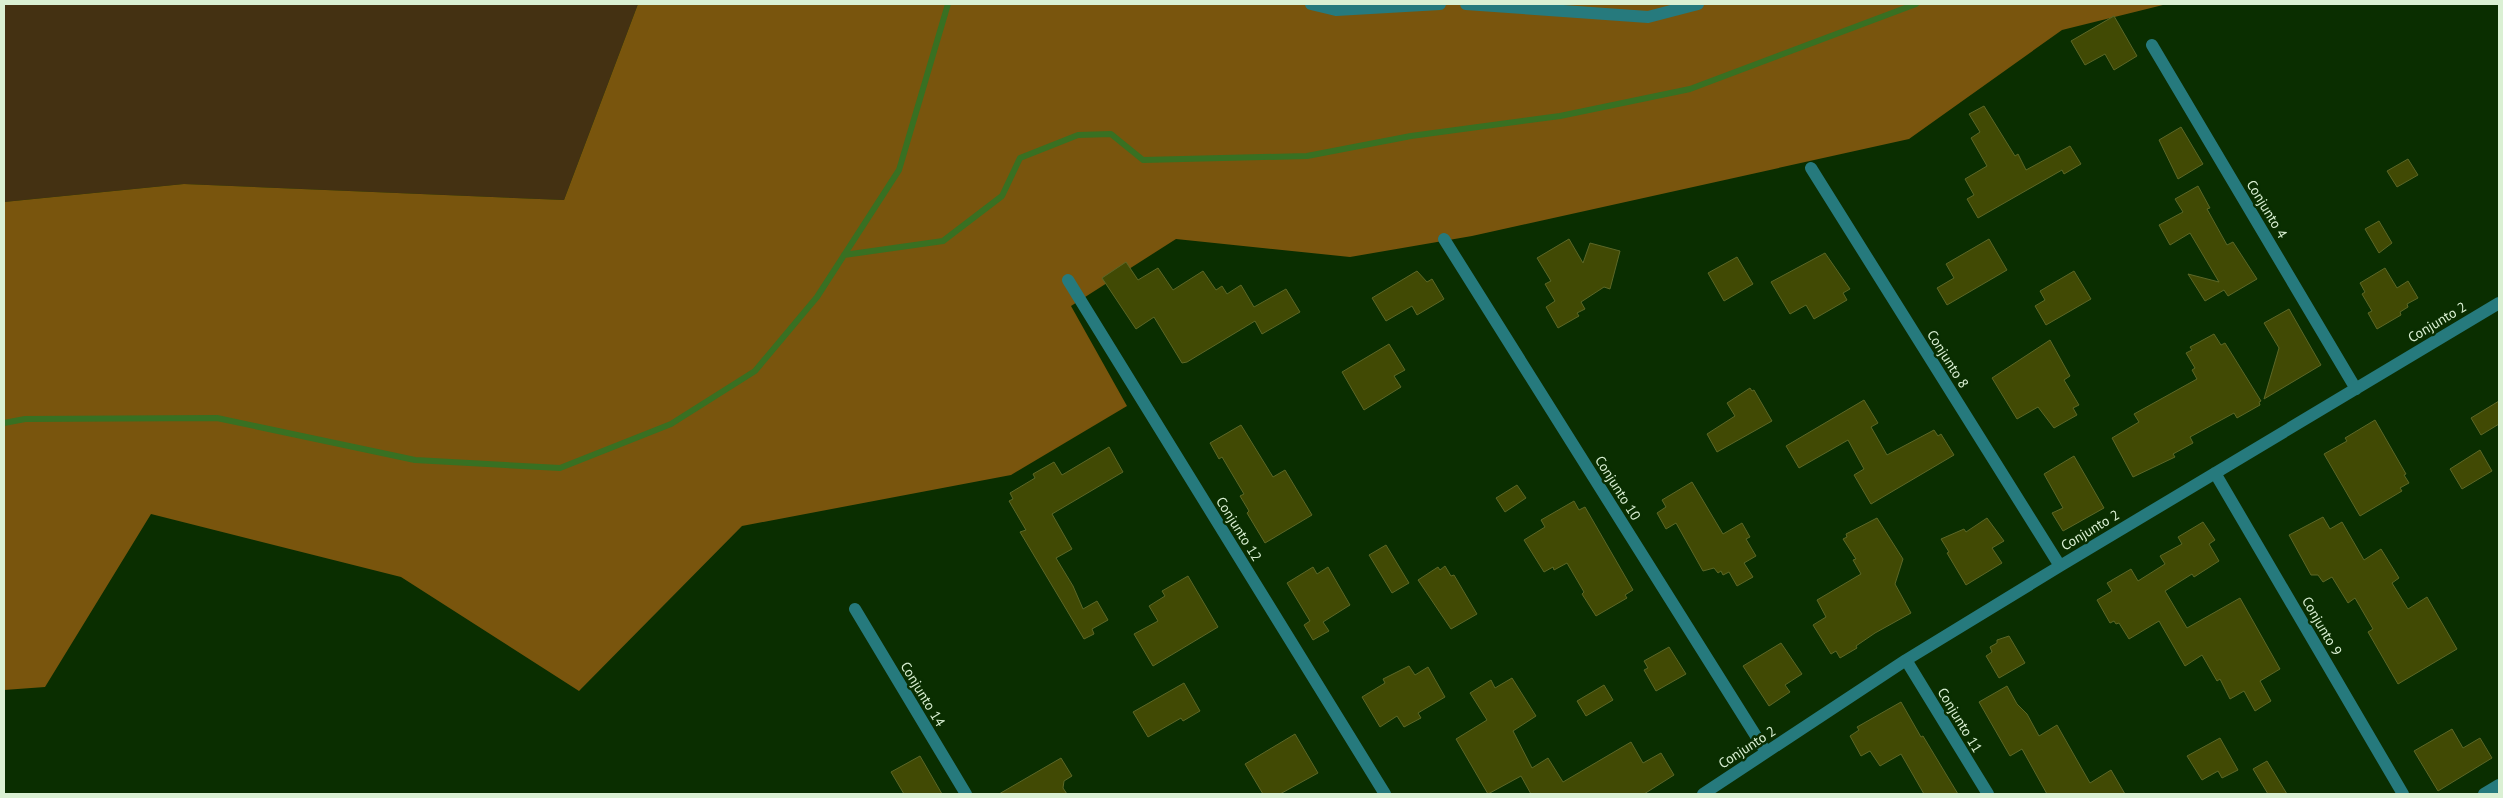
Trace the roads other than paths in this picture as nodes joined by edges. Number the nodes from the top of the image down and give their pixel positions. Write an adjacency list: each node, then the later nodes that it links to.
1 (1311, 4): 2 (street)
2 (1440, 4)
3 (1466, 4): 5 (street)
4 (1698, 4): 5 (street)
5 (1563, 7)
6 (2152, 45): 11 (street, Conjunto 4)
7 (1811, 168): 13 (street, Conjunto 8)
8 (1444, 239): 16 (street, Conjunto 10)
9 (1068, 280): 19 (street, Conjunto 12)
10 (2499, 303): 11 (street, Conjunto 2)
11 (2356, 389): 12 (street, Conjunto 2)
12 (2214, 473): 13 (street, Conjunto 2); 22 (street, Conjunto 9)
13 (2060, 566): 15 (street, Conjunto 2)
14 (855, 609): 18 (street, Conjunto 14)
15 (1906, 660): 16 (street, Conjunto 2); 21 (street, Conjunto 11)
16 (1766, 752): 20 (street, Conjunto 2)
17 (2499, 785): 23 (street)
18 (966, 794)
19 (1385, 794)
20 (1703, 794)
21 (1988, 794)
22 (2403, 794)
23 (2484, 794)

